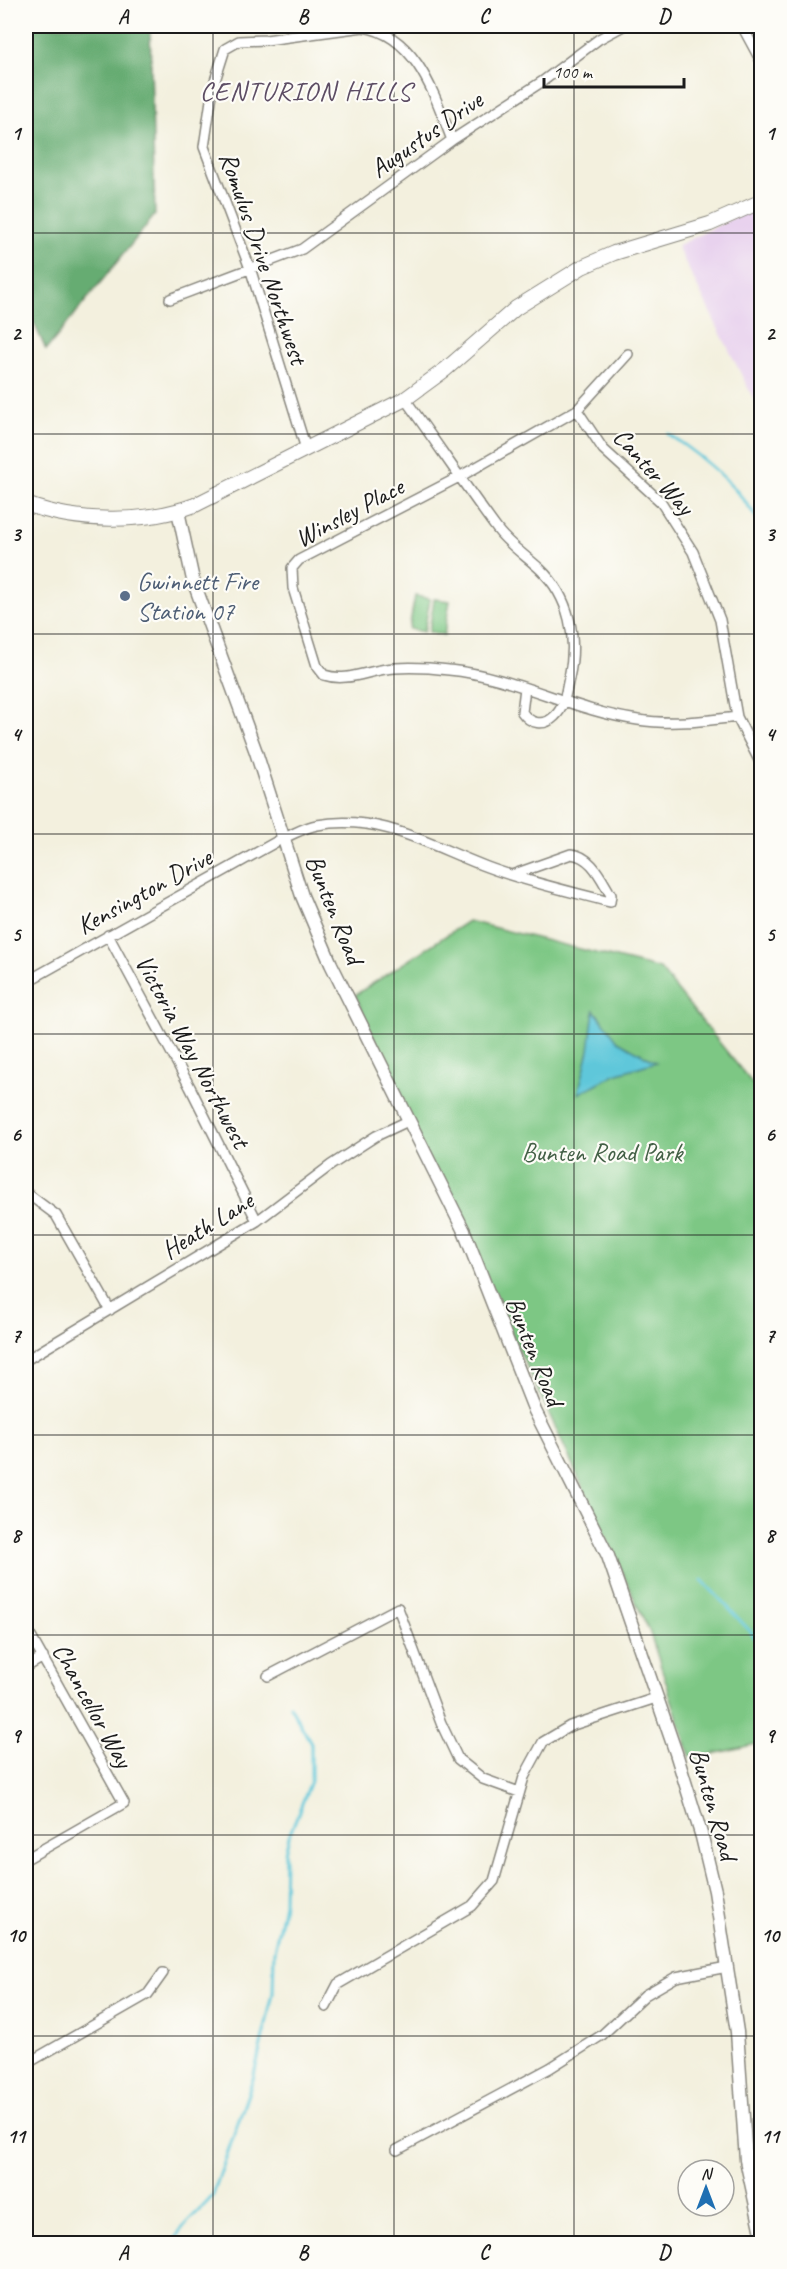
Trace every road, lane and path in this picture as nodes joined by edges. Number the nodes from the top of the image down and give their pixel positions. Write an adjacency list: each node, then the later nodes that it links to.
1 (622, 26): 4 (street, Augustus Drive)
2 (742, 26): 3 (street)
3 (762, 63)
4 (452, 140): 6 (street, Augustus Drive); 6 (street, Romulus Drive Northwest)
5 (762, 201): 9 (main road)
6 (251, 271): 7 (street, Augustus Drive); 11 (street, Romulus Drive Northwest)
7 (170, 299)
8 (628, 354): 10 (street, Winsley Place)
9 (405, 399): 11 (main road); 12 (street)
10 (577, 410): 12 (street, Winsley Place); 17 (street, Canter Way)
11 (306, 449): 14 (main road)
12 (461, 476): 15 (street, Winsley Place); 16 (street)
13 (26, 504): 14 (main road)
14 (178, 511): 19 (street, Bunten Road)
15 (525, 688): 16 (street, Winsley Place); 16 (street)
16 (563, 701): 17 (street, Winsley Place)
17 (737, 717): 18 (street, Canter Way)
18 (762, 766)
19 (283, 838): 20 (street, Kensington Drive); 21 (street, Kensington Drive); 23 (street, Bunten Road)
20 (512, 875): 20 (street, Kensington Drive)
21 (108, 934): 22 (street, Kensington Drive); 25 (street, Victoria Way Northwest)
22 (26, 982)
23 (408, 1121): 25 (street, Heath Lane); 32 (street, Bunten Road)
24 (27, 1194): 26 (street)
25 (257, 1221): 26 (street, Heath Lane)
26 (110, 1310): 27 (street, Heath Lane)
27 (26, 1360)
28 (26, 1628): 29 (street, Chancellor Way)
29 (43, 1657): 30 (street); 34 (street, Chancellor Way)
30 (26, 1667)
31 (268, 1676): 33 (street)
32 (656, 1698): 33 (street); 35 (street, Bunten Road)
33 (519, 1791): 37 (street)
34 (26, 1859)
35 (727, 1967): 39 (street); 40 (street, Bunten Road)
36 (163, 1972): 38 (street)
37 (326, 2007)
38 (26, 2064)
39 (398, 2150)
40 (762, 2233)

